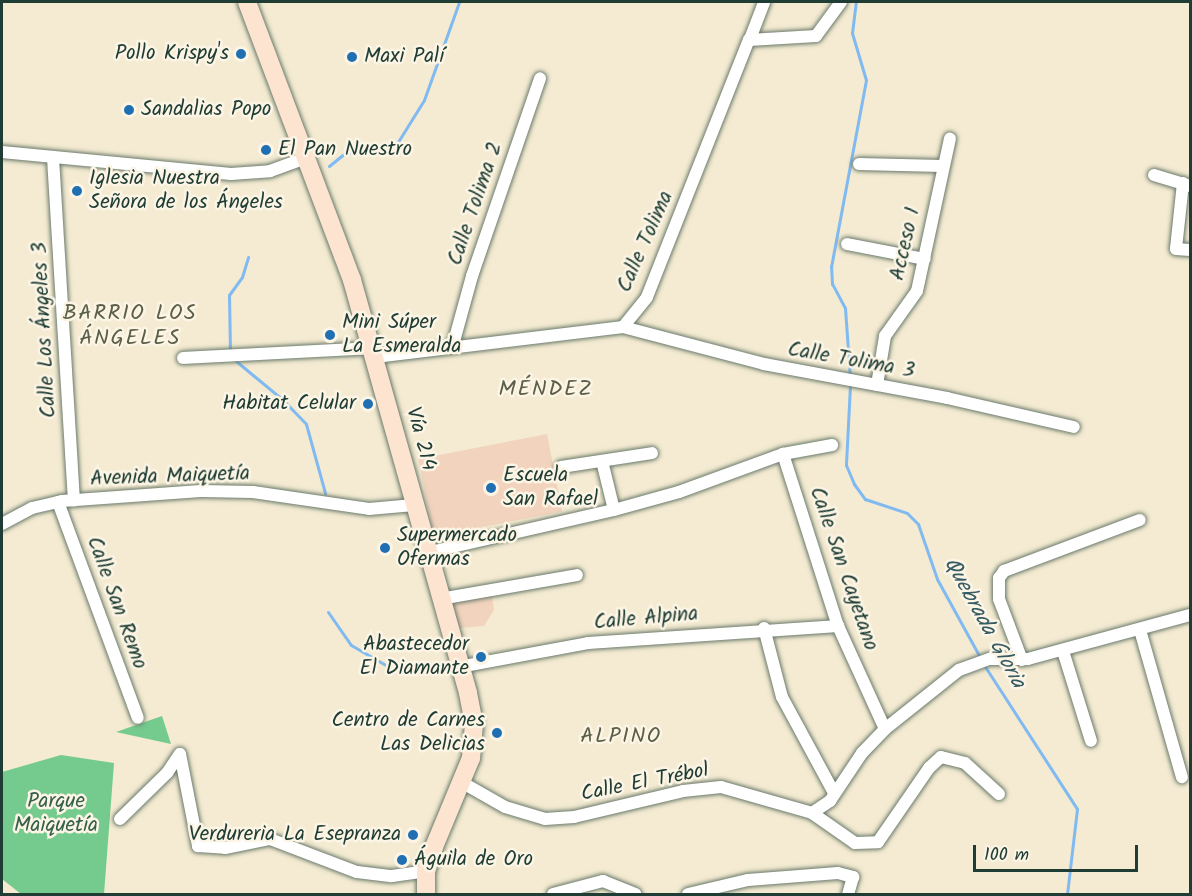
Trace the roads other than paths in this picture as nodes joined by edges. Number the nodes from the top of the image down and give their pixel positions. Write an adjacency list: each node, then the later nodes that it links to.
1 (247, 2): 9 (main road, Vía 214)
2 (764, 2): 4 (street, Calle Tolima)
3 (842, 2): 4 (street)
4 (750, 39): 17 (street, Calle Tolima)
5 (540, 78): 18 (street, Calle Tolima 2)
6 (950, 139): 11 (street, Acceso 1)
7 (2, 152): 8 (street)
8 (53, 158): 9 (street); 28 (street, Calle Los Ángeles 3)
9 (306, 158): 19 (main road, Vía 214)
10 (859, 164): 11 (street)
11 (942, 166): 16 (street, Acceso 1)
12 (1154, 175): 13 (street)
13 (1187, 185): 15 (street)
14 (847, 244): 16 (street)
15 (1191, 250)
16 (925, 259): 21 (street, Acceso 1)
17 (623, 327): 18 (street); 21 (street, Calle Tolima 3)
18 (453, 345): 19 (street)
19 (374, 352): 20 (street); 30 (main road, Vía 214)
20 (183, 358)
21 (877, 386): 22 (street, Calle Tolima 3)
22 (1074, 427)
23 (832, 445): 25 (street)
24 (652, 453): 26 (street)
25 (783, 454): 31 (street); 38 (street, Calle San Cayetano)
26 (602, 461): 27 (street); 31 (street)
27 (561, 467)
28 (74, 500): 29 (street, Avenida Maiquetía); 30 (street, Avenida Maiquetía)
29 (58, 502): 33 (street, Avenida Maiquetía); 44 (street, Calle San Remo)
30 (414, 505): 34 (main road, Vía 214)
31 (614, 510): 34 (street)
32 (1140, 520): 42 (street)
33 (2, 524)
34 (426, 553): 36 (main road, Vía 214)
35 (577, 574): 36 (street)
36 (440, 599): 43 (main road, Vía 214)
37 (1191, 615): 40 (street)
38 (838, 626): 39 (street, Calle Alpina); 45 (street, Calle San Cayetano)
39 (764, 628): 43 (street, Calle Alpina); 49 (street)
40 (1140, 630): 41 (street); 47 (street)
41 (1063, 651): 42 (street); 46 (street)
42 (1022, 660): 45 (street)
43 (459, 667): 48 (main road, Vía 214)
44 (138, 718)
45 (885, 729): 49 (street)
46 (1091, 741)
47 (1182, 777)
48 (464, 783): 51 (street, Calle El Trébol); 53 (main road, Vía 214)
49 (833, 791): 51 (street)
50 (999, 794): 51 (street, Calle El Trébol)
51 (812, 813)
52 (120, 819): 53 (street)
53 (426, 871): 54 (main road, Vía 214)
54 (426, 894)
55 (553, 894): 56 (street)
56 (636, 894)
57 (688, 894): 58 (street)
58 (848, 894)

